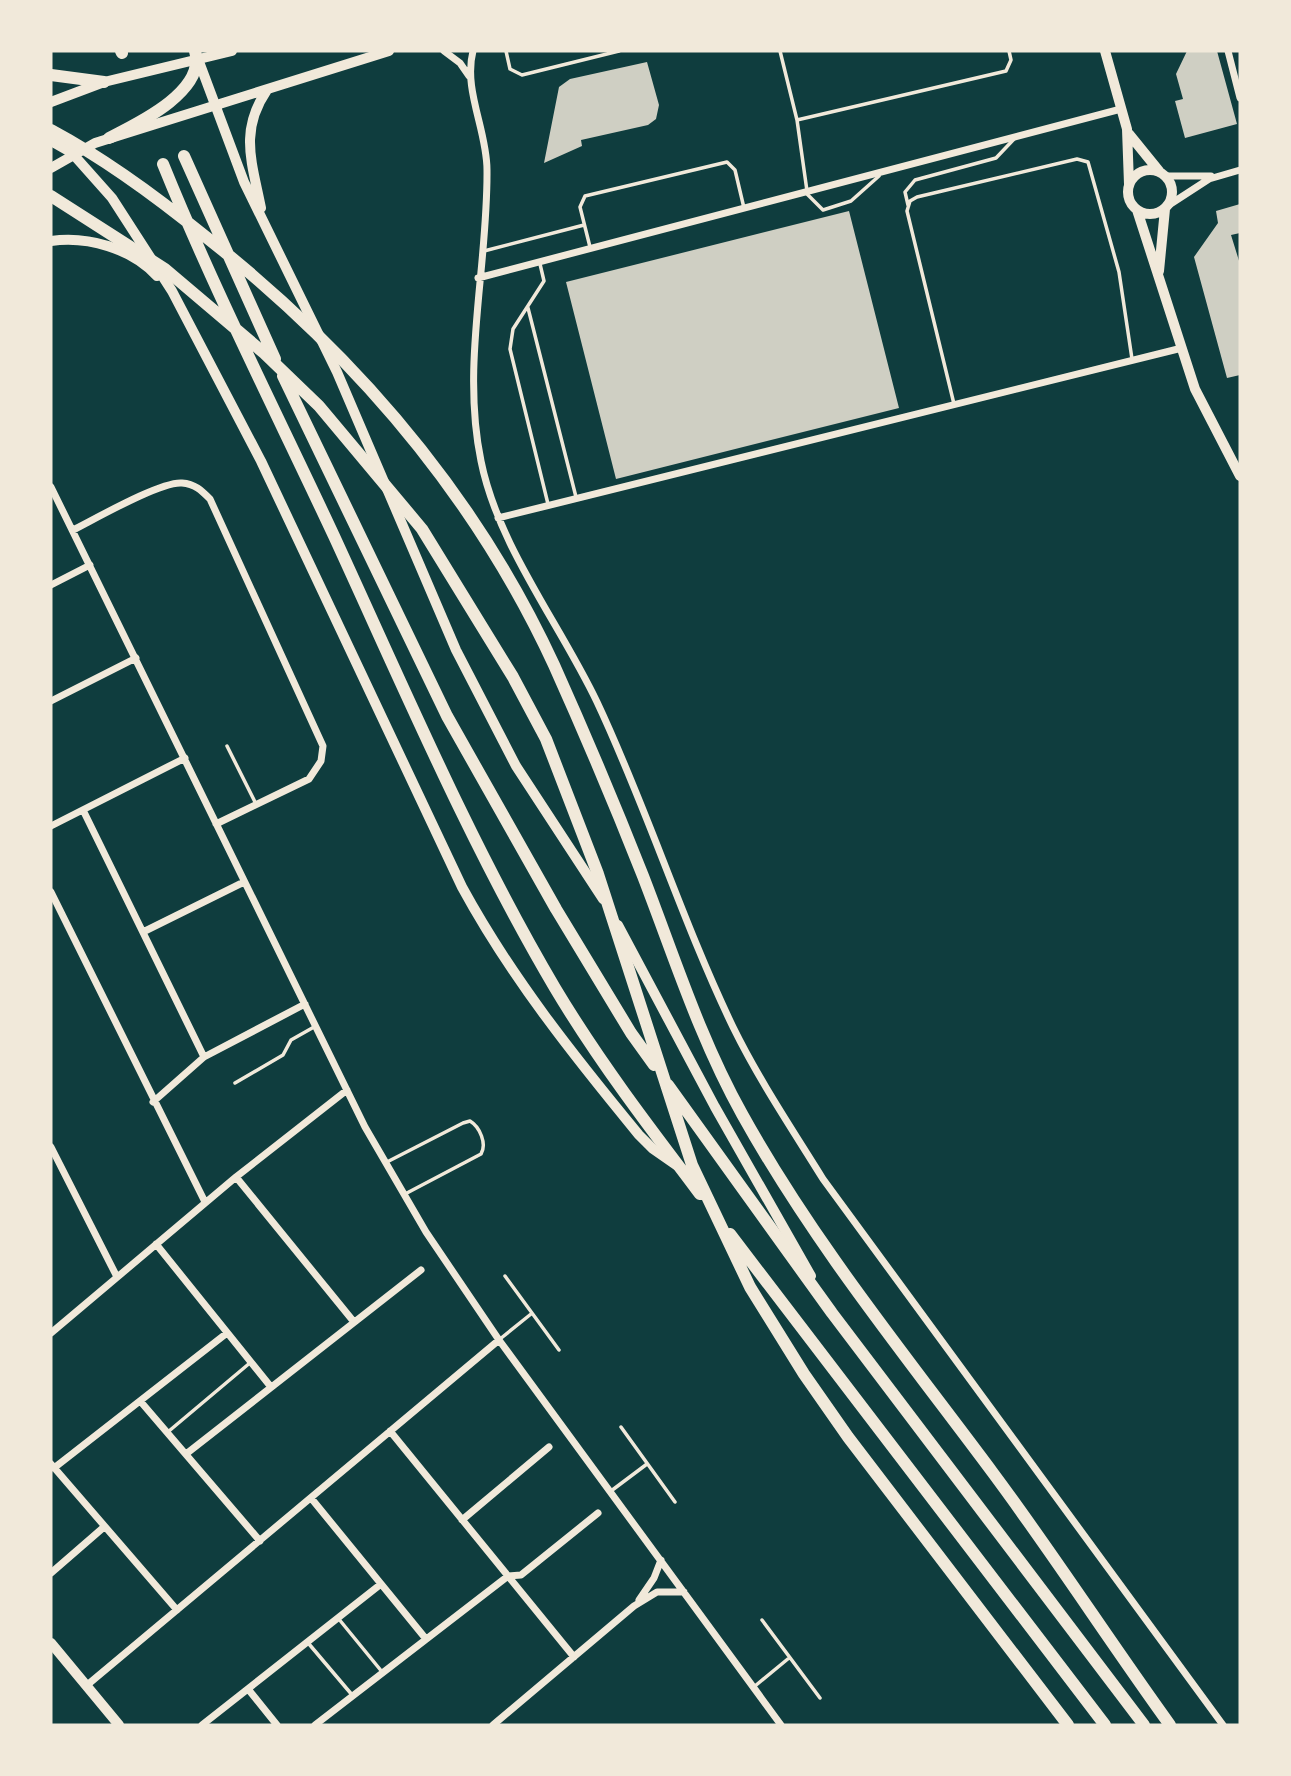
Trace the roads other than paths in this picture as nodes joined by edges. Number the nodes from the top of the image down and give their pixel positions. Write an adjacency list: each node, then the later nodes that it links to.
1 (232, 51): 11 (main road)
2 (388, 51): 18 (main road)
3 (444, 51): 15 (street)
4 (473, 51): 15 (street)
5 (506, 51): 6 (lane)
6 (619, 51)
7 (780, 51): 23 (lane)
8 (1009, 51): 23 (lane)
9 (1105, 51): 22 (street)
10 (1228, 51): 19 (street)
11 (197, 55): 12 (main road); 14 (main road); 17 (main road)
12 (159, 68): 14 (main road); 16 (main road)
13 (51, 75): 16 (main road)
14 (191, 75): 17 (main road); 27 (main road)
15 (469, 77): 48 (street)
16 (104, 82): 20 (main road)
17 (208, 84): 21 (main road)
18 (267, 90): 21 (main road); 45 (main road)
19 (1240, 98)
20 (51, 102)
21 (216, 106): 27 (main road); 45 (main road)
22 (1121, 109): 25 (street); 26 (street)
23 (797, 120): 38 (lane)
24 (51, 130): 145 (main road)
25 (1127, 130): 35 (street); 37 (street)
26 (1016, 136): 34 (street); 40 (lane)
27 (109, 138): 29 (main road)
28 (51, 141): 29 (main road)
29 (72, 153): 32 (main road); 52 (main road)
30 (184, 156): 92 (main road)
31 (163, 164): 84 (main road)
32 (51, 168)
33 (1240, 170): 36 (street)
34 (883, 172): 38 (street); 38 (lane)
35 (1163, 174): 36 (street); 37 (street); 41 (street)
36 (1222, 174): 41 (street)
37 (1129, 185): 43 (street)
38 (806, 191): 42 (street)
39 (51, 196): 142 (main road)
40 (908, 205): 55 (lane); 56 (lane)
41 (1167, 207): 43 (street); 50 (street)
42 (744, 208): 44 (lane); 47 (street)
43 (1137, 210): 50 (street)
44 (584, 225): 47 (lane); 48 (lane)
45 (264, 228): 92 (main road)
46 (51, 241): 52 (main road)
47 (590, 248): 49 (street)
48 (480, 252): 51 (street)
49 (540, 262): 51 (street); 53 (lane)
50 (1159, 275): 54 (street)
51 (478, 278): 61 (street)
52 (172, 290): 84 (main road)
53 (528, 306): 59 (lane); 60 (lane)
54 (1182, 348): 55 (street); 57 (street)
55 (1133, 360): 56 (street)
56 (954, 404): 59 (street)
57 (1240, 476)
58 (51, 487): 62 (street)
59 (577, 499): 60 (street)
60 (548, 506): 61 (street)
61 (498, 518): 146 (street)
62 (73, 530): 63 (street); 69 (street)
63 (90, 565): 64 (street); 65 (street)
64 (51, 584)
65 (136, 658): 66 (street); 68 (street)
66 (51, 701)
67 (226, 746): 69 (lane)
68 (185, 758): 70 (street); 71 (street)
69 (257, 805): 71 (street)
70 (83, 810): 72 (street); 75 (street)
71 (216, 824): 73 (street)
72 (51, 826)
73 (244, 882): 75 (street); 76 (street)
74 (51, 891): 81 (street)
75 (143, 932): 78 (street)
76 (305, 1004): 77 (street); 78 (street)
77 (315, 1026): 79 (lane); 80 (street)
78 (204, 1057): 81 (street)
79 (235, 1083)
80 (347, 1090): 83 (street); 85 (street)
81 (153, 1102): 87 (street)
82 (51, 1147): 91 (street)
83 (385, 1164): 86 (street); 86 (lane)
84 (678, 1166): 143 (main road)
85 (236, 1177): 87 (street); 94 (street)
86 (403, 1195): 97 (street)
87 (205, 1202): 88 (street)
88 (156, 1244): 91 (street); 95 (street)
89 (421, 1270): 94 (street)
90 (505, 1276): 93 (lane)
91 (117, 1277): 96 (street)
92 (832, 1313): 144 (main road)
93 (531, 1314): 97 (lane); 98 (lane)
94 (354, 1322): 100 (street)
95 (227, 1332): 99 (street); 101 (street)
96 (51, 1333)
97 (499, 1340): 103 (street); 109 (street)
98 (559, 1350)
99 (251, 1362): 100 (street); 104 (lane)
100 (271, 1387): 106 (street)
101 (141, 1402): 104 (street); 108 (street)
102 (621, 1427): 107 (lane)
103 (390, 1431): 110 (street); 113 (street)
104 (167, 1432): 106 (street)
105 (549, 1447): 113 (street)
106 (186, 1454): 115 (street)
107 (647, 1464): 109 (lane); 111 (lane)
108 (52, 1466): 114 (street)
109 (611, 1491): 116 (street)
110 (311, 1498): 115 (street); 119 (street)
111 (675, 1502)
112 (598, 1513): 118 (street)
113 (463, 1520): 118 (street)
114 (104, 1527): 117 (street); 122 (street)
115 (260, 1541): 122 (street)
116 (660, 1560): 120 (street); 121 (street)
117 (51, 1573)
118 (508, 1576): 125 (street); 128 (street)
119 (381, 1584): 123 (street); 125 (street)
120 (684, 1592): 121 (street); 132 (street)
121 (634, 1606): 128 (street)
122 (177, 1610): 131 (street)
123 (338, 1618): 126 (street); 130 (lane)
124 (762, 1620): 129 (lane)
125 (426, 1639): 130 (street)
126 (307, 1642): 133 (street); 134 (lane)
127 (51, 1643): 131 (street)
128 (574, 1657): 140 (street)
129 (789, 1658): 132 (lane); 135 (lane)
130 (383, 1673): 134 (street)
131 (86, 1686): 136 (street)
132 (753, 1688): 141 (street)
133 (248, 1689): 137 (street); 138 (street)
134 (353, 1696): 139 (street)
135 (820, 1698)
136 (113, 1723)
137 (202, 1725)
138 (277, 1725)
139 (315, 1725)
140 (494, 1725)
141 (781, 1725)
142 (1068, 1725)
143 (1105, 1725)
144 (1144, 1725)
145 (1170, 1725)
146 (1223, 1725)

